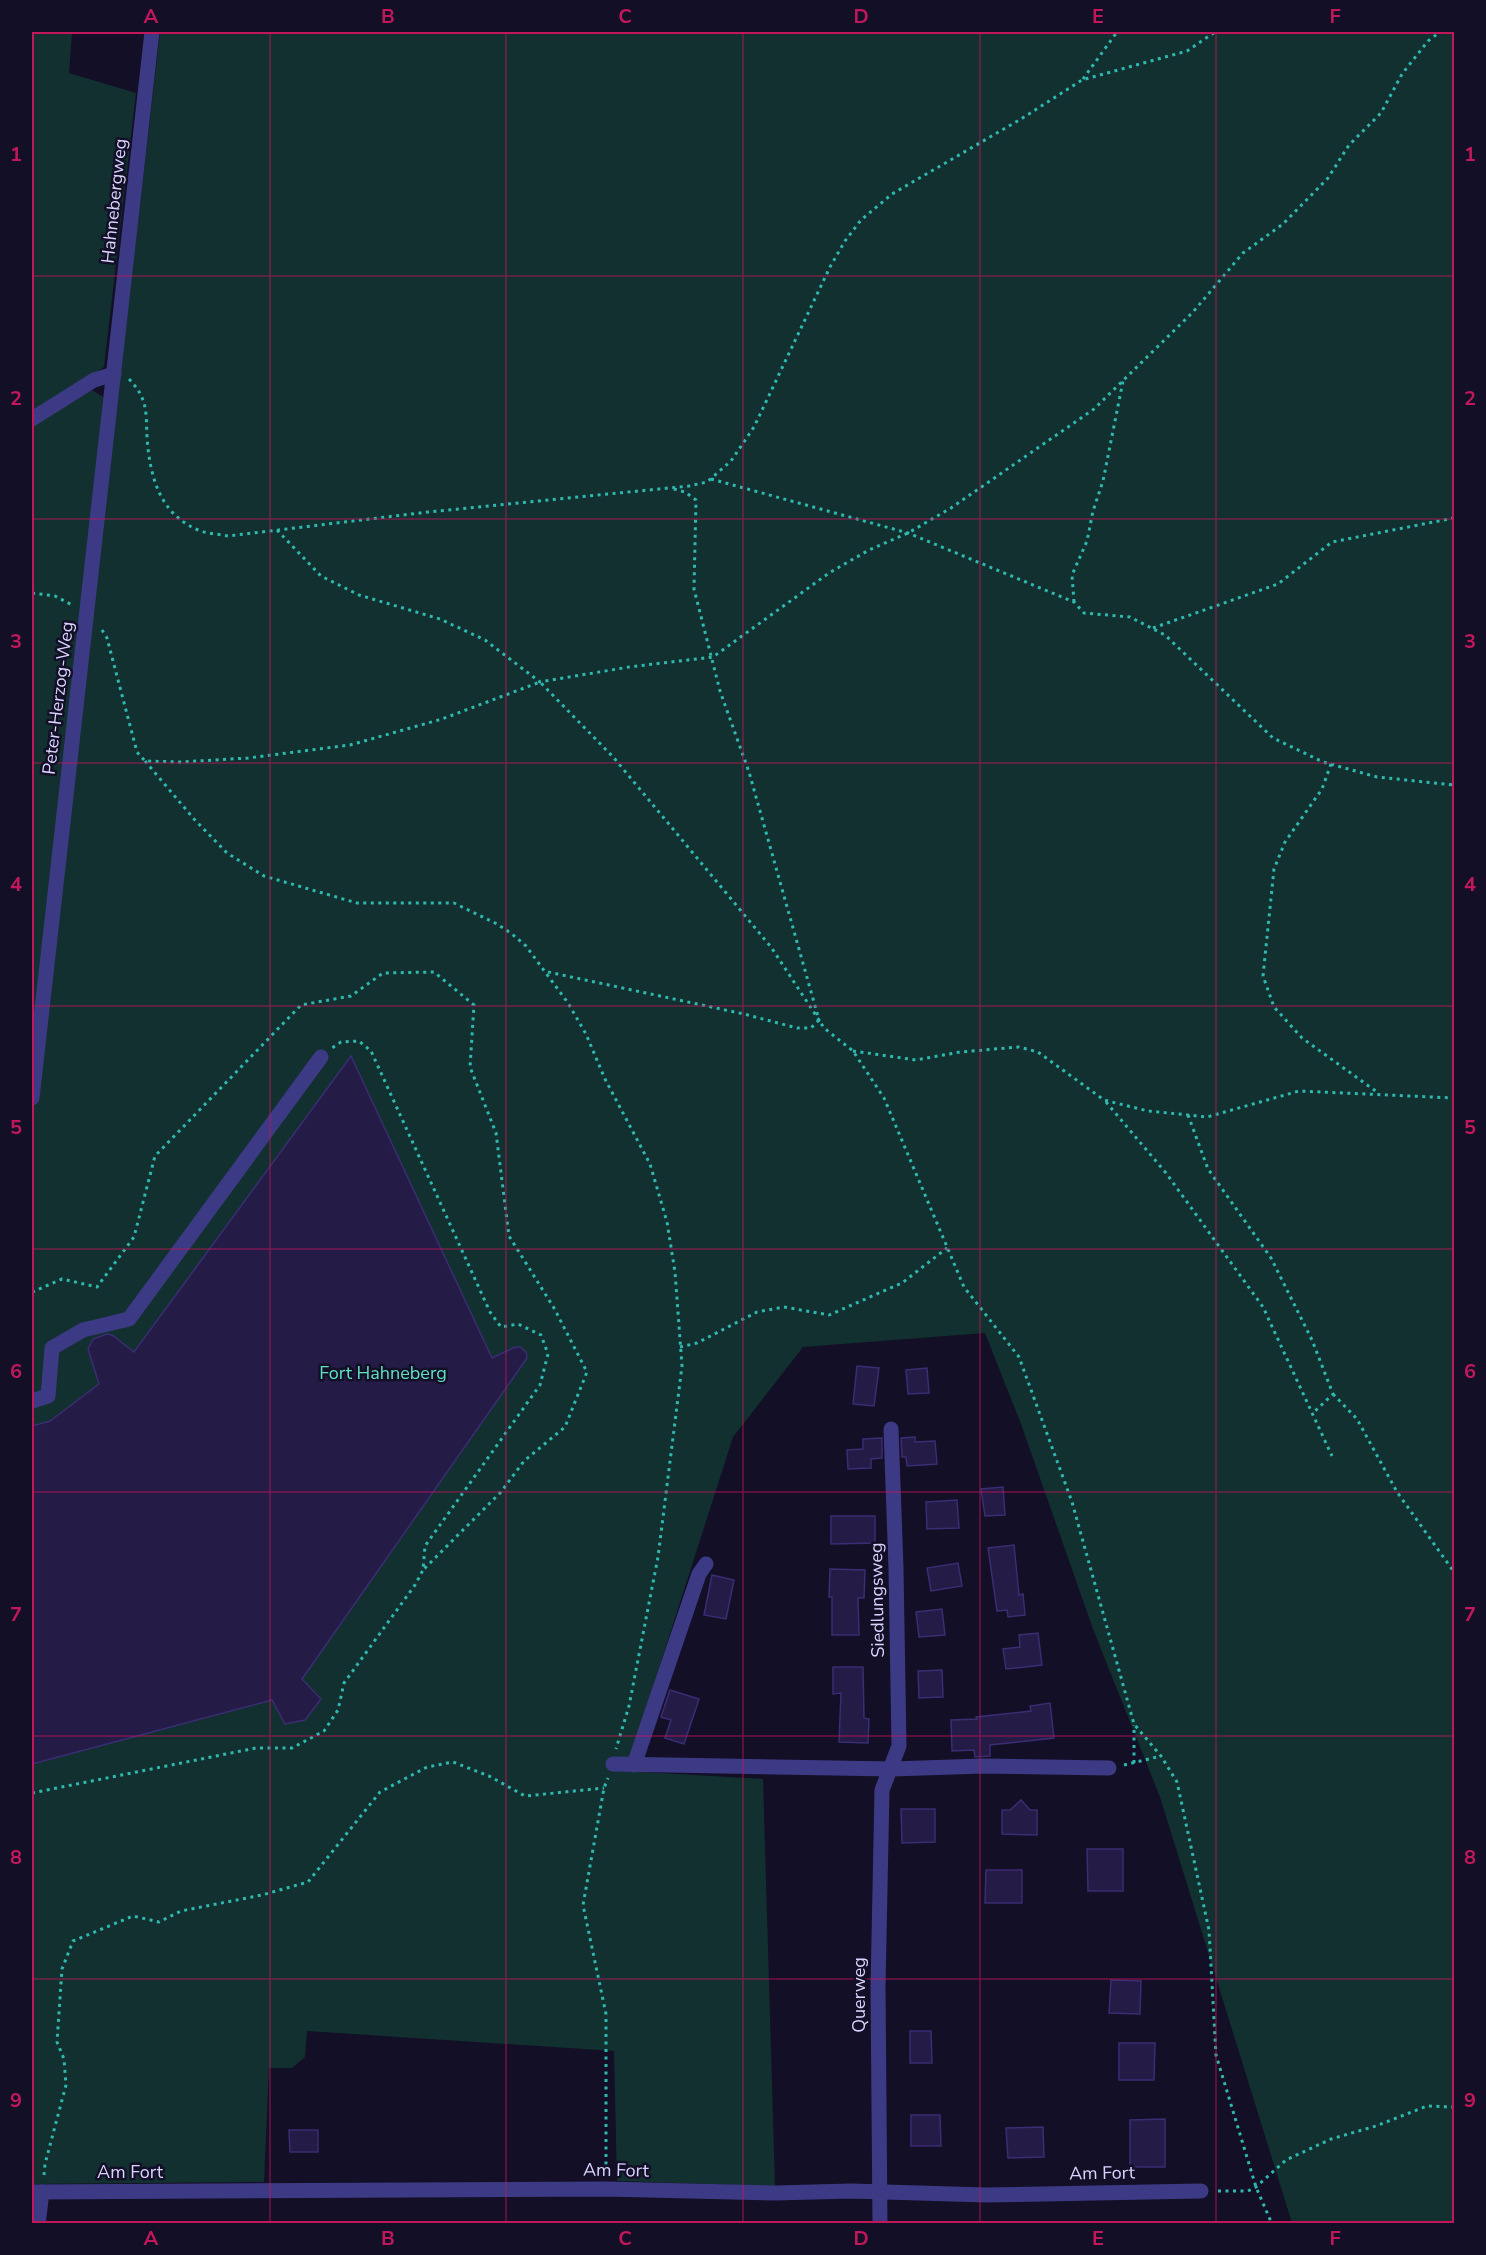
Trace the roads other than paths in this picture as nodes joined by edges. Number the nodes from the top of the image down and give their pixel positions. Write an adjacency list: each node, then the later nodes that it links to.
1 (152, 32): 2 (street, Hahnebergweg)
2 (114, 374): 3 (street); 5 (street, Peter-Herzog-Weg)
3 (32, 419)
4 (321, 1057): 6 (street)
5 (32, 1098)
6 (32, 1401)
7 (891, 1429): 12 (street, Siedlungsweg)
8 (706, 1564): 10 (street)
9 (613, 1764): 10 (street)
10 (634, 1765): 12 (street)
11 (1109, 1768): 12 (street)
12 (892, 1769): 15 (street, Querweg)
13 (1201, 2191): 15 (street, Am Fort)
14 (37, 2192): 15 (street, Am Fort); 16 (street)
15 (880, 2193): 17 (street, Querweg)
16 (38, 2223)
17 (880, 2223)

